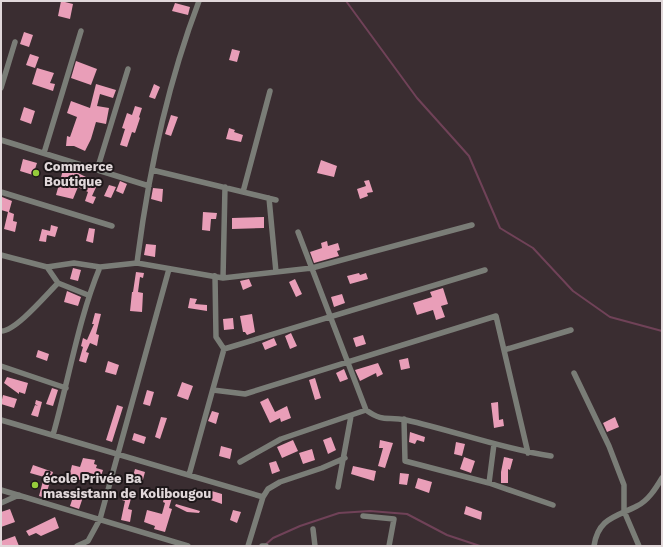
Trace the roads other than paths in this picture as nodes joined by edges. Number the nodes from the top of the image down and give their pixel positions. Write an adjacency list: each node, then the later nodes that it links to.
1 (199, 1): 10 (street)
2 (81, 31): 8 (street)
3 (15, 42): 5 (street)
4 (128, 69): 9 (street)
5 (1, 88)
6 (270, 91): 14 (street)
7 (1, 140): 8 (street)
8 (44, 153): 9 (street)
9 (97, 170): 11 (street)
10 (152, 170): 11 (street); 12 (street)
11 (149, 186): 21 (street)
12 (225, 187): 14 (street); 29 (street)
13 (1, 192): 18 (street)
14 (243, 192): 15 (street)
15 (269, 198): 16 (street); 27 (street)
16 (276, 200)
17 (472, 225): 24 (street)
18 (112, 226)
19 (298, 232): 24 (street)
20 (1, 255): 22 (street)
21 (138, 264): 23 (street); 25 (street)
22 (47, 267): 23 (street); 30 (street)
23 (100, 267): 31 (street)
24 (312, 268): 27 (street); 32 (street)
25 (169, 269): 28 (street); 49 (street)
26 (485, 270): 32 (street)
27 (276, 272): 29 (street)
28 (215, 276): 29 (street); 35 (street)
29 (223, 278)
30 (58, 284): 31 (street); 34 (street)
31 (88, 295): 40 (street)
32 (330, 317): 35 (street); 37 (street)
33 (571, 330): 36 (street)
34 (1, 331)
35 (224, 349): 41 (street)
36 (504, 350): 37 (street); 48 (street)
37 (348, 362): 41 (street); 42 (street)
38 (1, 366): 40 (street)
39 (574, 373): 62 (street)
40 (66, 388): 46 (street)
41 (213, 390): 53 (street)
42 (366, 410): 43 (street); 45 (street)
43 (351, 416): 51 (street); 52 (street)
44 (1, 420): 46 (street)
45 (404, 420): 47 (street); 55 (street)
46 (52, 435): 49 (street)
47 (494, 444): 48 (street); 55 (street)
48 (528, 453): 50 (street)
49 (118, 454): 53 (street); 64 (street)
50 (551, 456)
51 (344, 458): 56 (street); 59 (street)
52 (240, 462)
53 (190, 475): 59 (street)
54 (662, 478): 62 (street)
55 (489, 483): 61 (street)
56 (338, 487)
57 (1, 490): 58 (street)
58 (19, 495): 60 (street); 64 (street)
59 (263, 497): 69 (street)
60 (1, 503)
61 (554, 505)
62 (624, 511): 74 (street); 75 (street)
63 (362, 516): 73 (street)
64 (100, 519): 66 (street); 68 (street)
65 (313, 529): 72 (street)
66 (89, 544): 67 (street)
67 (77, 546)
68 (188, 546)
69 (248, 546)
70 (262, 546): 71 (street)
71 (266, 546)
72 (315, 546)
73 (389, 546)
74 (594, 546)
75 (639, 546)

